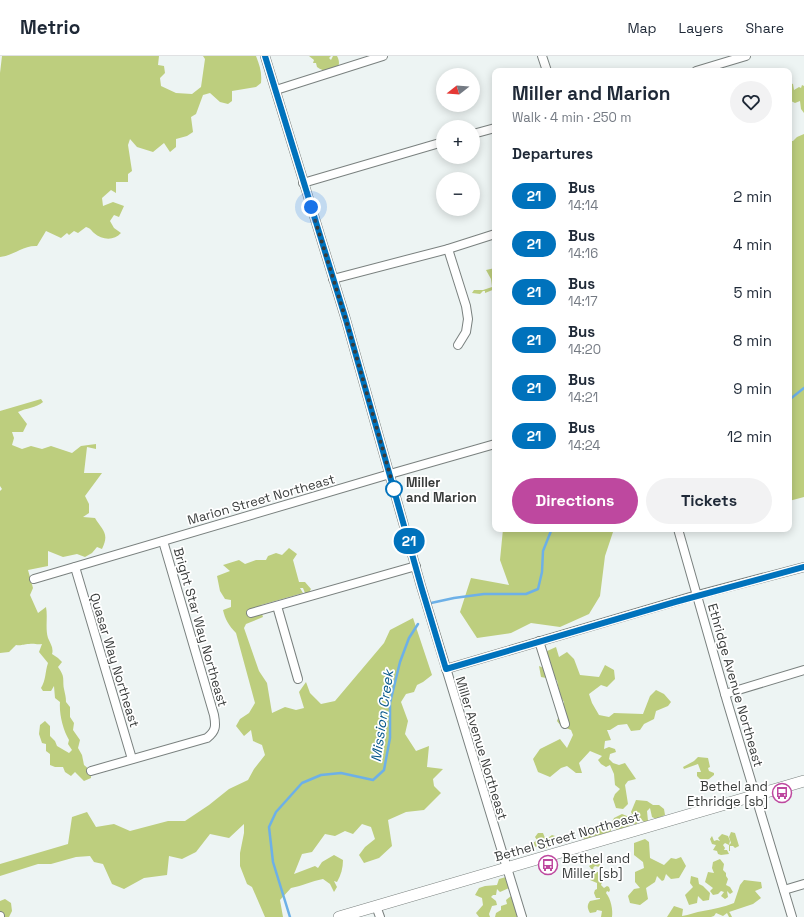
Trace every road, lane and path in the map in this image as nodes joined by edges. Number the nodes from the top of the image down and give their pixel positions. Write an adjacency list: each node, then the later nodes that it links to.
1 (265, 56): 7 (street, Miller Avenue Northeast)
2 (383, 56): 7 (street)
3 (542, 56): 5 (street)
4 (746, 56): 6 (street)
5 (546, 68)
6 (706, 68)
7 (276, 90): 11 (street, Miller Avenue Northeast)
8 (492, 129): 9 (street)
9 (480, 132)
10 (436, 144): 11 (street)
11 (304, 183): 14 (street, Miller Avenue Northeast)
12 (492, 235): 13 (street)
13 (448, 249): 14 (street); 15 (street)
14 (333, 279): 17 (street, Miller Avenue Northeast)
15 (458, 345)
16 (492, 445): 17 (street, Marion Street Northeast)
17 (390, 474): 19 (street, Marion Street Northeast); 20 (street, Miller Avenue Northeast)
18 (679, 532): 24 (street, Ethridge Avenue Northeast)
19 (163, 541): 21 (street, Marion Street Northeast); 33 (street, Bright Star Way Northeast)
20 (416, 566): 25 (street); 28 (street, Miller Avenue Northeast)
21 (75, 567): 23 (street, Marion Street Northeast); 33 (street, Quasar Way Northeast)
22 (804, 567): 24 (street)
23 (34, 579)
24 (697, 596): 27 (street); 31 (street, Ethridge Avenue Northeast)
25 (277, 606): 26 (street); 30 (street)
26 (251, 613)
27 (539, 641): 28 (street); 32 (street)
28 (446, 669): 37 (street, Miller Avenue Northeast)
29 (804, 670): 31 (street)
30 (298, 679)
31 (726, 694): 36 (street, Ethridge Avenue Northeast)
32 (565, 724)
33 (132, 759): 34 (street)
34 (91, 771)
35 (804, 781): 36 (street, Bethel Street Northeast)
36 (755, 796): 37 (street, Bethel Street Northeast); 39 (street, Ethridge Avenue Northeast)
37 (506, 868): 40 (street, Bethel Street Northeast); 43 (street, Miller Avenue Northeast)
38 (804, 884): 39 (street)
39 (784, 890): 44 (street, Ethridge Avenue Northeast)
40 (376, 906): 41 (street, Bethel Street Northeast); 42 (street)
41 (339, 917)
42 (380, 917)
43 (522, 917)
44 (792, 917)

